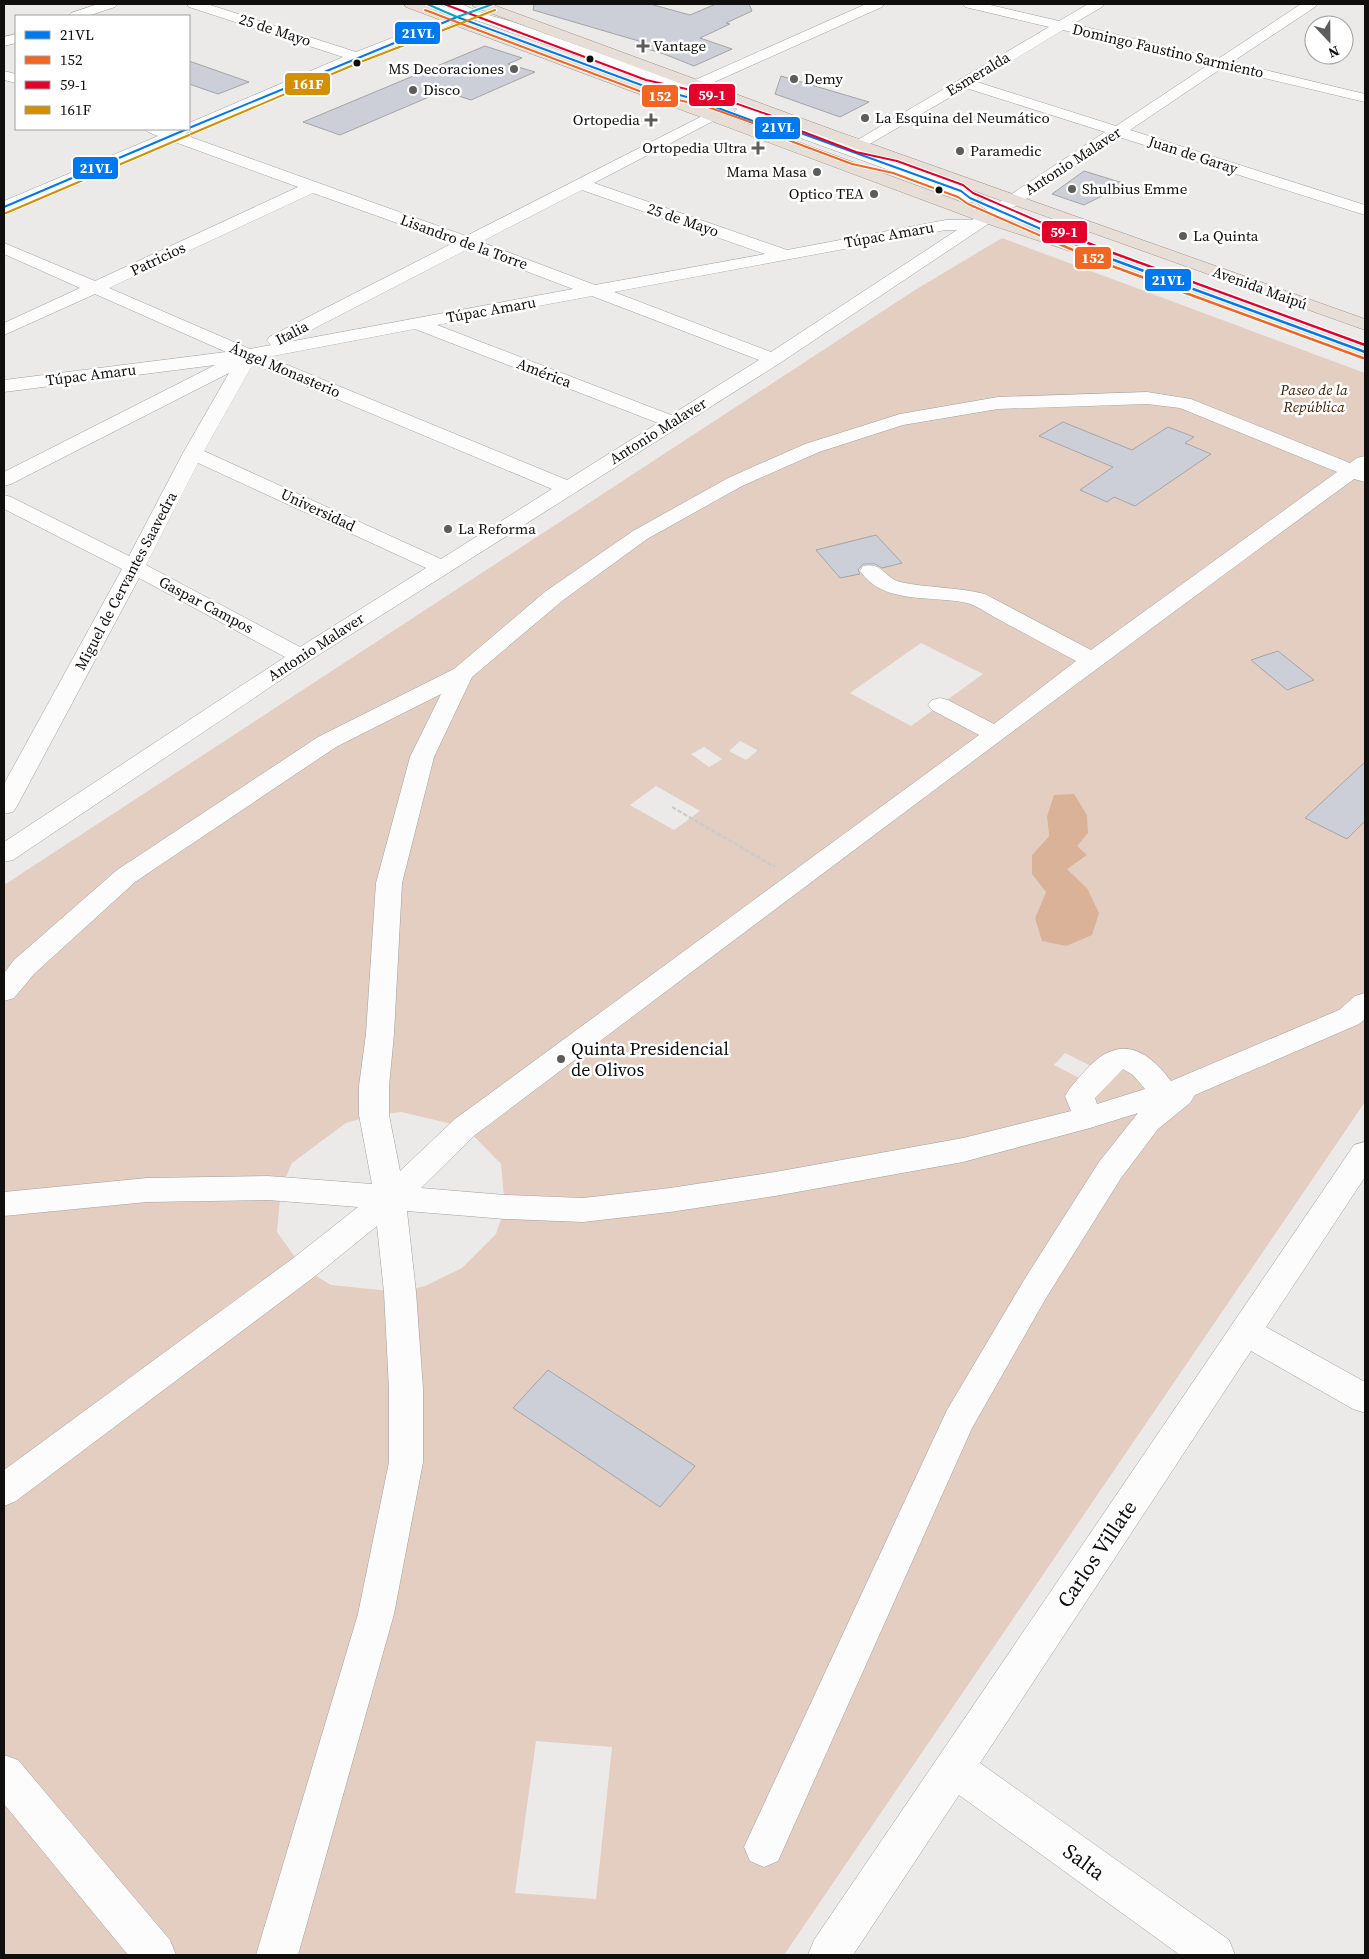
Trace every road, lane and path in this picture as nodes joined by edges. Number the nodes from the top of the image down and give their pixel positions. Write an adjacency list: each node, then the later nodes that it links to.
1 (110, 4): 10 (street)
2 (194, 4): 12 (street, 25 de Mayo)
3 (411, 4): 9 (main road, Avenida Maipú)
4 (426, 4): 9 (street)
5 (877, 4): 15 (street)
6 (970, 4): 11 (street, Domingo Faustino Sarmiento)
7 (1097, 4): 11 (street, Esmeralda)
8 (1310, 4): 13 (street, Antonio Malaver)
9 (470, 10): 12 (street); 15 (main road, Avenida Maipú); 15 (main road, Avenida Maipú); 15 (street)
10 (79, 15)
11 (1061, 25): 13 (street, Domingo Faustino Sarmiento); 14 (street, Esmeralda)
12 (356, 57): 18 (street)
13 (1220, 63): 16 (street, Domingo Faustino Sarmiento); 21 (street, Antonio Malaver)
14 (963, 82): 21 (street, Juan de Garay); 22 (street, Esmeralda)
15 (682, 92): 17 (main road, Avenida Maipú); 22 (street); 22 (street)
16 (1365, 98)
17 (712, 116): 23 (street, Italia); 28 (main road, Avenida Maipú)
18 (190, 128)
19 (168, 130): 20 (street, Lisandro de la Torre)
20 (182, 131): 24 (street, Lisandro de la Torre); 26 (street)
21 (1120, 131): 25 (street, Antonio Malaver); 27 (street, Juan de Garay)
22 (862, 155): 25 (main road, Avenida Maipú); 28 (street)
23 (581, 184): 29 (street, Italia); 31 (street, 25 de Mayo)
24 (312, 187): 29 (street, Lisandro de la Torre); 32 (street, Patricios)
25 (1014, 199): 28 (street, Antonio Malaver); 35 (main road, Avenida Maipú)
26 (4, 207)
27 (1365, 210)
28 (988, 218): 31 (street, Túpac Amaru); 37 (main road, Avenida Maipú); 39 (street, Antonio Malaver)
29 (468, 243): 33 (street, Lisandro de la Torre); 38 (street, Italia)
30 (4, 248): 32 (street, Ángel Monasterio)
31 (784, 255): 33 (street, Túpac Amaru)
32 (96, 287): 36 (street, Patricios); 38 (street, Ángel Monasterio)
33 (594, 291): 34 (street, Túpac Amaru); 39 (street, Lisandro de la Torre)
34 (415, 323): 38 (street, Túpac Amaru); 41 (street, América)
35 (1365, 325)
36 (4, 330)
37 (1365, 352)
38 (248, 355): 40 (street, Túpac Amaru); 42 (street, Miguel de Cervantes Saavedra); 44 (street, Italia); 45 (street, Ángel Monasterio)
39 (773, 359): 41 (street, Antonio Malaver)
40 (4, 386)
41 (673, 422): 45 (street, Antonio Malaver)
42 (193, 453): 47 (street, Miguel de Cervantes Saavedra); 48 (street, Universidad)
43 (1361, 469): 51 (street); 52 (street)
44 (4, 480)
45 (568, 488): 48 (street, Antonio Malaver)
46 (4, 501): 47 (street, Gaspar Campos)
47 (134, 567): 50 (street, Gaspar Campos); 55 (street, Miguel de Cervantes Saavedra)
48 (442, 567): 50 (street, Antonio Malaver)
49 (871, 571): 51 (street)
50 (301, 656): 57 (street, Antonio Malaver)
51 (1092, 660): 54 (street)
52 (462, 674): 59 (street); 64 (street)
53 (940, 705): 54 (street)
54 (996, 734): 58 (street)
55 (4, 806)
56 (672, 807): 58 (path)
57 (4, 854)
58 (797, 880): 64 (street)
59 (4, 991)
60 (1365, 1003): 61 (street)
61 (1178, 1089): 62 (street); 62 (street); 71 (street)
62 (1090, 1117): 64 (street)
63 (1365, 1152): 66 (street, Carlos Villate)
64 (390, 1198): 65 (street); 68 (street); 73 (street)
65 (4, 1204)
66 (1246, 1332): 67 (street); 69 (street, Carlos Villate)
67 (1365, 1399)
68 (4, 1490)
69 (954, 1768): 74 (street, Carlos Villate); 75 (street, Salta)
70 (4, 1774): 72 (street)
71 (764, 1847)
72 (155, 1955)
73 (278, 1955)
74 (829, 1955)
75 (1214, 1955)

